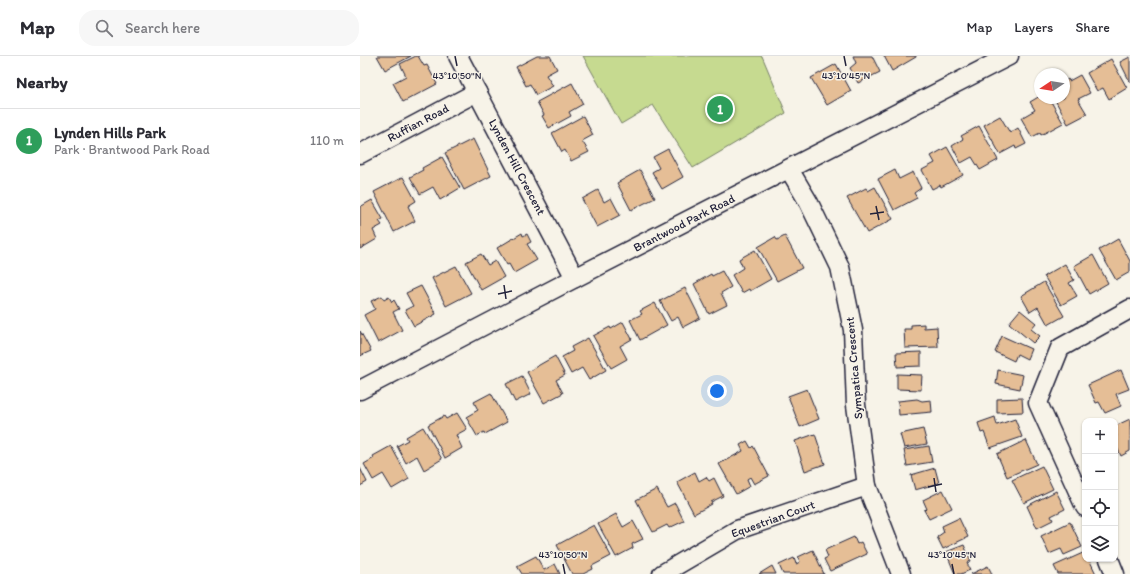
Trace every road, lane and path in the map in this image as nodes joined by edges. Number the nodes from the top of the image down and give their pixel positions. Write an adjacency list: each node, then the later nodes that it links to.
1 (458, 56): 4 (street, Lynden Hill Crescent)
2 (1009, 56): 3 (street, Brantwood Park Road)
3 (977, 63): 6 (street, Brantwood Park Road)
4 (477, 92): 5 (street, Ruffian Road); 7 (street, Lynden Hill Crescent)
5 (360, 154)
6 (789, 169): 7 (street, Brantwood Park Road); 10 (street, Sympatica Crescent)
7 (575, 278): 9 (street, Brantwood Park Road)
8 (1130, 309): 11 (street)
9 (360, 390)
10 (867, 486): 13 (street, Equestrian Court); 14 (street, Sympatica Crescent)
11 (1082, 500)
12 (1110, 562): 15 (street)
13 (662, 574)
14 (901, 574)
15 (1115, 574)

